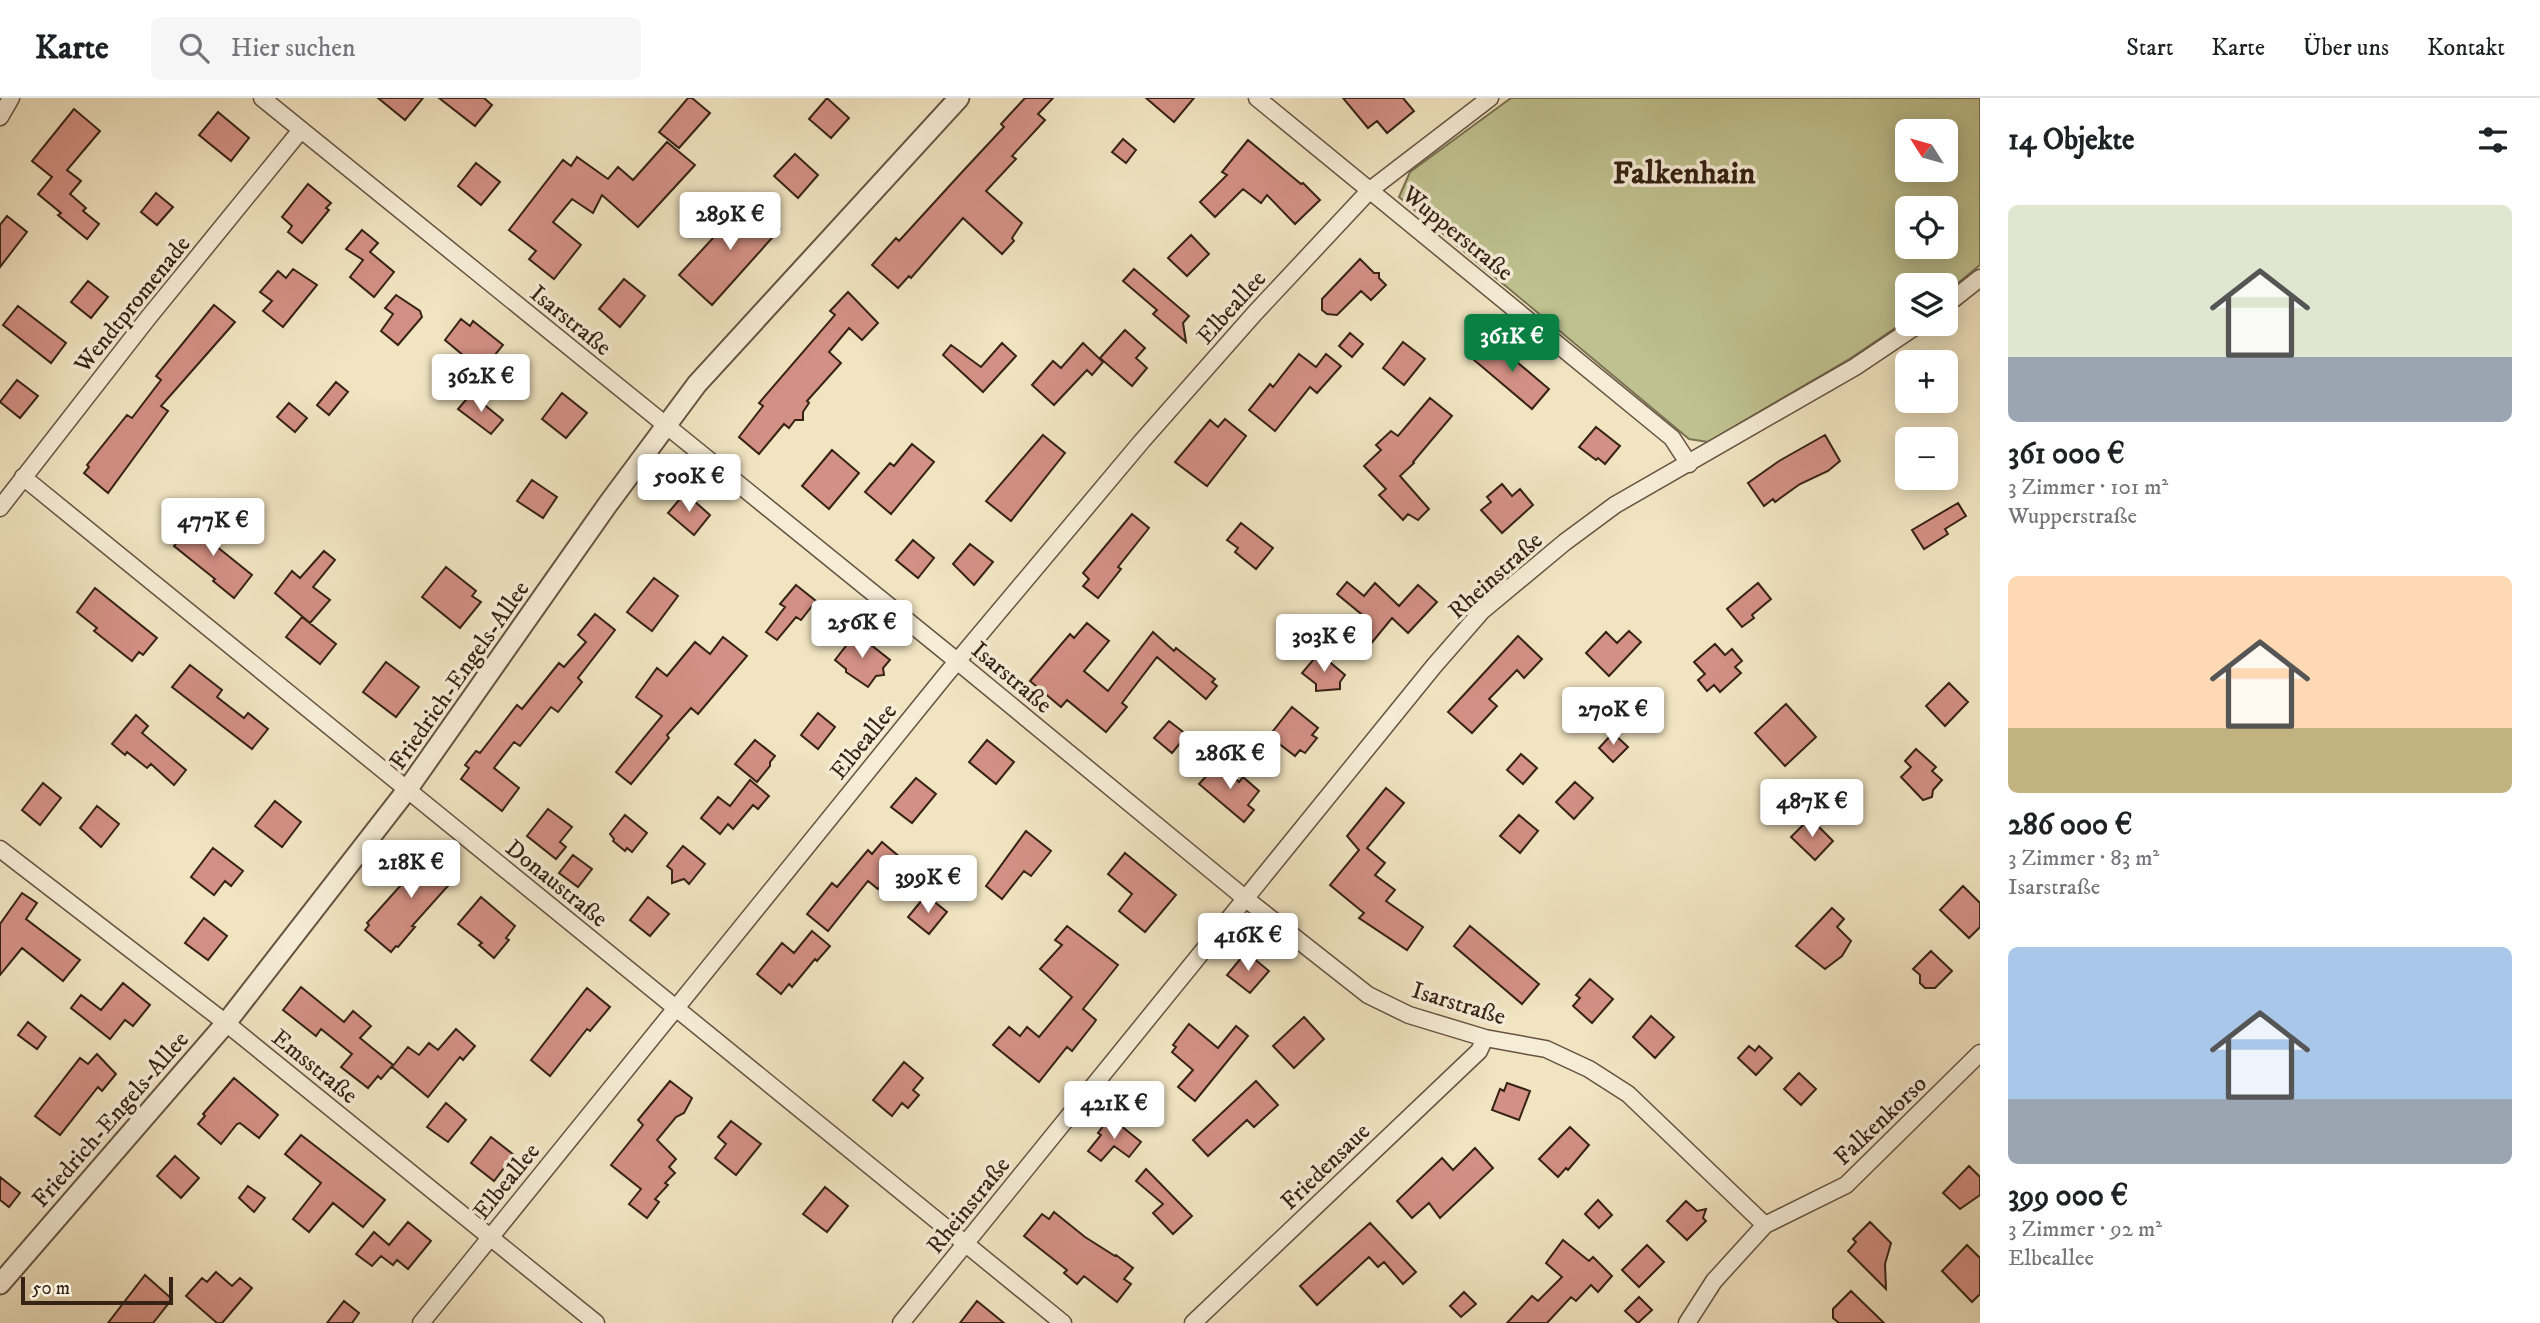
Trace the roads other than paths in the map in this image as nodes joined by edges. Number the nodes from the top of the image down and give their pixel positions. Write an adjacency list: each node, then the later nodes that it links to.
1 (11, 98): 6 (street)
2 (262, 98): 7 (street, Isarstraße)
3 (959, 98): 12 (street, Friedrich-Engels-Allee)
4 (1257, 98): 8 (street, Wupperstraße)
5 (1490, 98): 8 (street, Elbeallee)
6 (0, 117)
7 (302, 130): 12 (street, Isarstraße); 14 (street, Wendtpromenade)
8 (1370, 190): 13 (street, Wupperstraße); 16 (street, Elbeallee)
9 (1980, 278): 10 (street)
10 (1958, 295)
11 (1901, 336): 13 (street, Rheinstraße)
12 (665, 426): 16 (street, Isarstraße); 17 (street, Friedrich-Engels-Allee)
13 (1689, 464): 19 (street, Rheinstraße)
14 (23, 477): 15 (street, Wendtpromenade); 17 (street, Donaustraße)
15 (0, 508)
16 (957, 661): 19 (street, Isarstraße); 20 (street, Elbeallee)
17 (407, 790): 20 (street, Donaustraße); 21 (street, Friedrich-Engels-Allee)
18 (0, 849): 21 (street, Emsstraße)
19 (1246, 900): 22 (street, Isarstraße); 26 (street, Rheinstraße)
20 (676, 1008): 25 (street, Elbeallee); 26 (street, Donaustraße)
21 (226, 1023): 25 (street, Emsstraße); 27 (street, Friedrich-Engels-Allee)
22 (1485, 1038): 24 (street, Isarstraße); 32 (street, Friedensaue)
23 (1980, 1053): 24 (street, Falkenkorso)
24 (1765, 1224): 33 (street, Falkenkorso)
25 (489, 1237): 28 (street, Elbeallee); 29 (street, Emsstraße)
26 (966, 1244): 30 (street, Rheinstraße); 31 (street, Donaustraße)
27 (0, 1284)
28 (421, 1323)
29 (596, 1323)
30 (901, 1323)
31 (1063, 1323)
32 (1193, 1323)
33 (1687, 1323)

